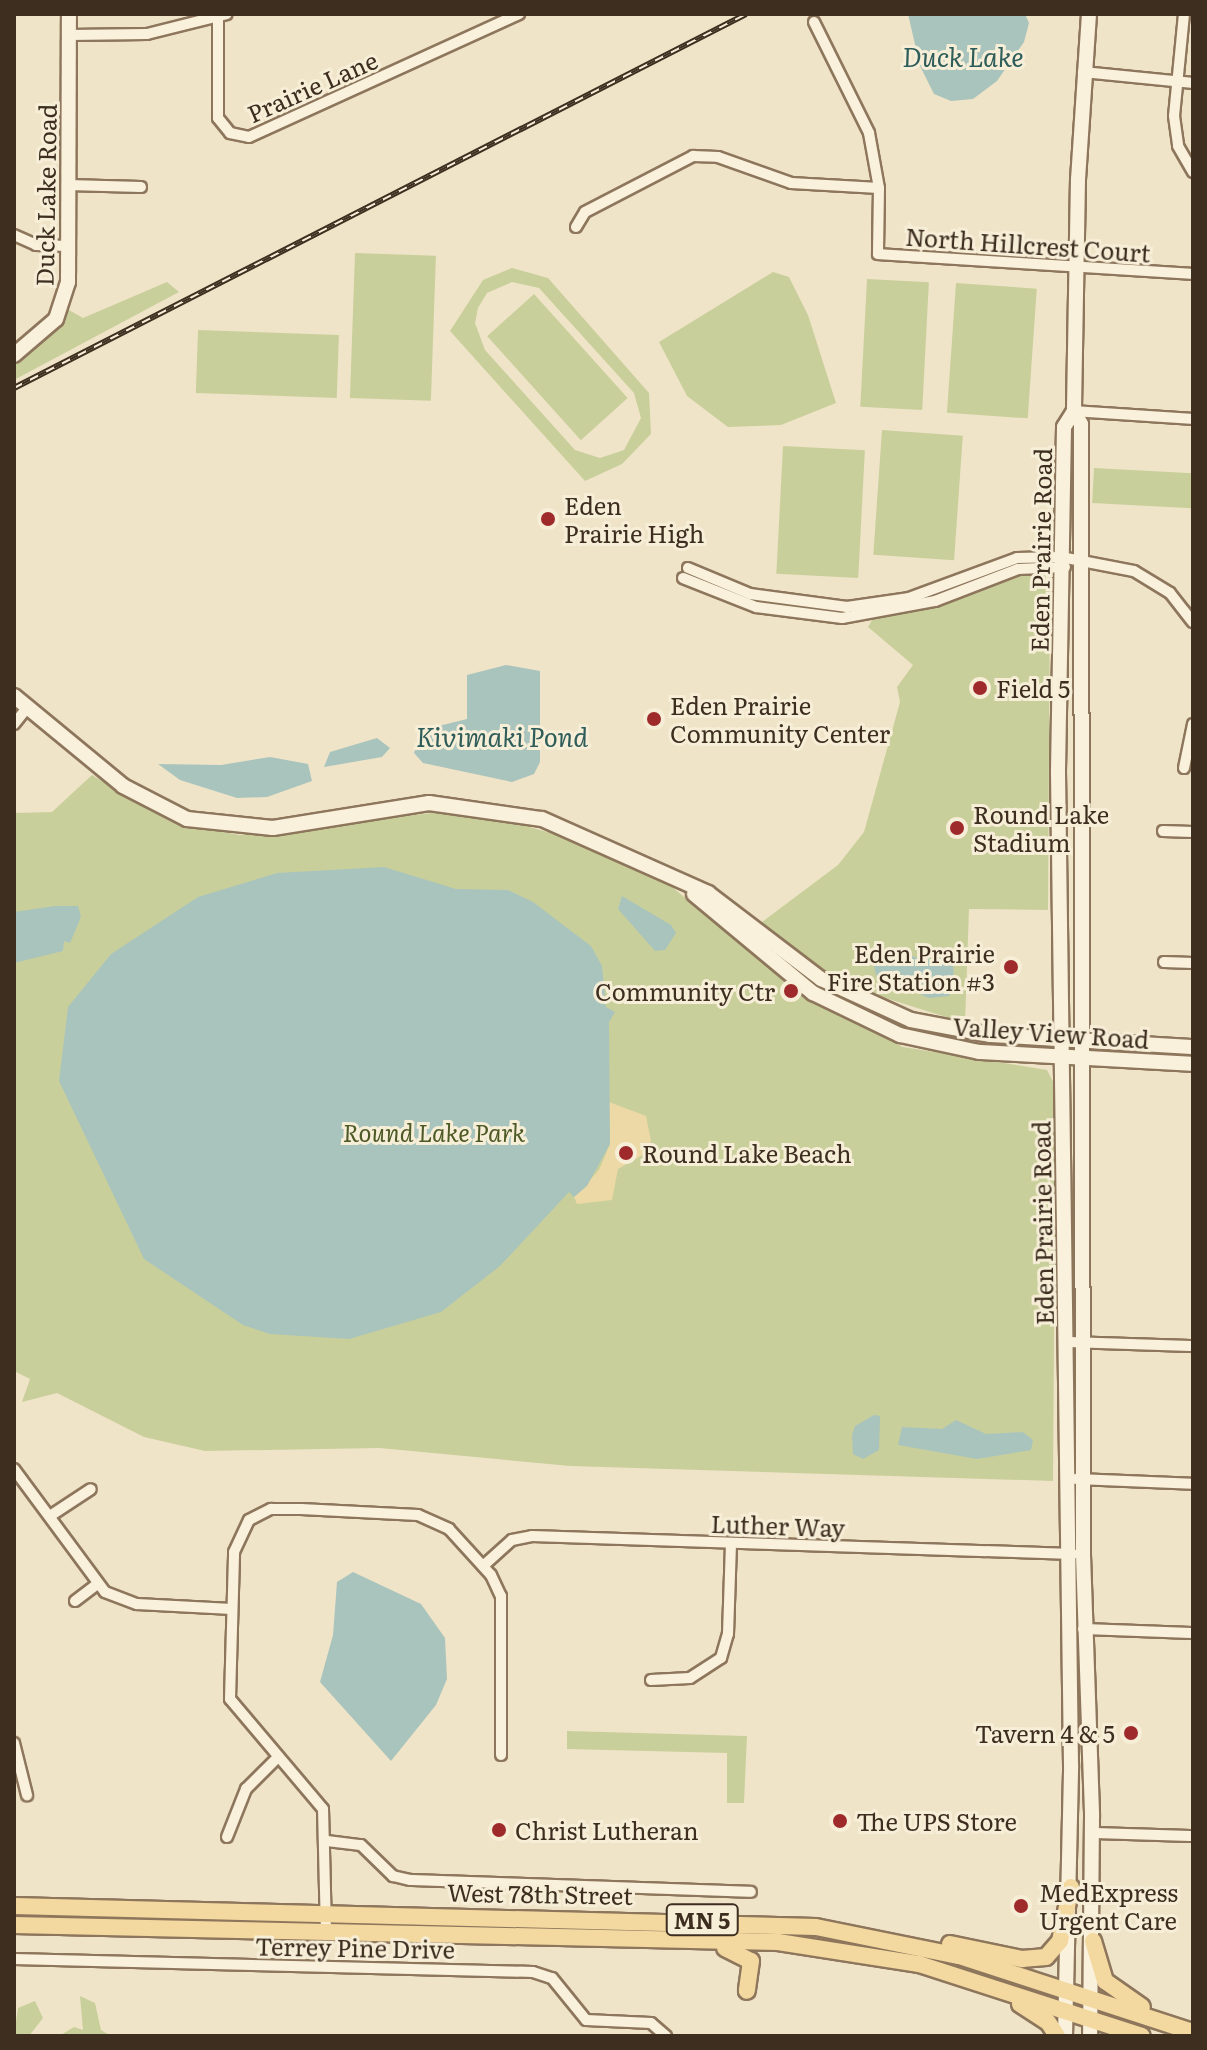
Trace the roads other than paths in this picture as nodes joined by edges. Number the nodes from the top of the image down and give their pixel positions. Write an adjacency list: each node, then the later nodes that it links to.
1 (69, 14): 7 (main road, Duck Lake Road)
2 (519, 14): 5 (street, Prairie Lane)
3 (1089, 14): 8 (main road, Eden Prairie Road)
4 (1184, 14): 9 (street)
5 (222, 15): 7 (street)
6 (814, 22): 14 (street, North Hillcrest Court)
7 (69, 35): 12 (main road, Duck Lake Road)
8 (1083, 72): 9 (street); 18 (main road, Eden Prairie Road)
9 (1177, 81): 10 (street); 11 (street)
10 (1193, 83)
11 (1193, 172)
12 (68, 185): 13 (street); 17 (main road, Duck Lake Road)
13 (141, 187)
14 (879, 188): 15 (street); 18 (street, North Hillcrest Court)
15 (576, 227)
16 (14, 235): 17 (street)
17 (68, 246): 20 (main road, Duck Lake Road)
18 (1076, 265): 19 (street, North Hillcrest Court); 21 (main road, Eden Prairie Road)
19 (1193, 274)
20 (14, 355)
21 (1074, 411): 22 (street); 23 (main road, Eden Prairie Road); 24 (main road, Eden Prairie Road)
22 (1193, 419)
23 (1061, 562): 24 (street); 25 (street); 37 (main road, Eden Prairie Road)
24 (1079, 563): 26 (street); 38 (main road, Eden Prairie Road)
25 (685, 573)
26 (1193, 622)
27 (14, 696): 28 (main road, Valley View Road)
28 (27, 708): 29 (street); 34 (main road, Valley View Road)
29 (14, 724)
30 (1193, 724): 31 (street)
31 (1184, 768)
32 (1163, 831): 33 (street)
33 (1193, 832)
34 (672, 875): 37 (main road, Valley View Road); 40 (main road, Valley View Road)
35 (1164, 962): 36 (street)
36 (1193, 963)
37 (1063, 1040): 38 (main road, Valley View Road); 40 (main road, Eden Prairie Road)
38 (1085, 1041): 39 (main road, Valley View Road); 41 (main road, Eden Prairie Road)
39 (1193, 1047)
40 (1063, 1059): 41 (main road, Valley View Road); 43 (main road, Eden Prairie Road)
41 (1086, 1059): 42 (main road, Valley View Road); 44 (main road, Eden Prairie Road)
42 (1193, 1064)
43 (1066, 1342): 44 (street); 47 (main road, Eden Prairie Road)
44 (1086, 1343): 45 (street); 48 (main road, Eden Prairie Road)
45 (1193, 1346)
46 (14, 1469): 51 (street)
47 (1066, 1478): 48 (street); 53 (main road, Eden Prairie Road)
48 (1084, 1479): 49 (street); 54 (main road, Eden Prairie Road)
49 (1193, 1484)
50 (91, 1489): 51 (street)
51 (53, 1514): 56 (street)
52 (731, 1543): 53 (street, Luther Way); 55 (street, Luther Way); 61 (street)
53 (1065, 1554): 54 (street, Luther Way); 70 (main road, Eden Prairie Road)
54 (1083, 1555): 59 (main road, Eden Prairie Road)
55 (483, 1566): 58 (street); 63 (street)
56 (96, 1585): 57 (street); 58 (street)
57 (75, 1601)
58 (232, 1609): 64 (street)
59 (1083, 1629): 60 (street); 66 (main road, Eden Prairie Road)
60 (1193, 1633)
61 (651, 1680)
62 (14, 1743): 65 (street)
63 (501, 1755)
64 (278, 1757): 68 (street); 69 (street)
65 (27, 1795)
66 (1092, 1833): 67 (street); 78 (main road, Eden Prairie Road)
67 (1193, 1836)
68 (227, 1837)
69 (327, 1841): 71 (street); 73 (street)
70 (1071, 1887): 75 (main road); 82 (main road, Eden Prairie Road)
71 (751, 1892)
72 (14, 1906): 73 (main road, West 78th Street / MN 5)
73 (326, 1912): 75 (main road, West 78th Street / MN 5); 76 (street)
74 (14, 1925): 76 (main road, West 78th Street / MN 5)
75 (816, 1927): 82 (main road, West 78th Street / MN 5)
76 (326, 1931): 77 (main road, West 78th Street / MN 5)
77 (580, 1937): 79 (main road, West 78th Street / MN 5); 81 (main road)
78 (1093, 1941): 83 (main road, Eden Prairie Road); 85 (main road)
79 (778, 1942): 84 (main road, West 78th Street / MN 5); 89 (main road)
80 (14, 1959): 87 (street, Terrey Pine Drive)
81 (747, 1991)
82 (1068, 1992): 83 (main road, West 78th Street / MN 5); 84 (main road, Eden Prairie Road)
83 (1092, 2000): 86 (main road, Eden Prairie Road); 88 (main road, West 78th Street / MN 5)
84 (1067, 2011): 86 (main road, West 78th Street / MN 5); 90 (main road, Eden Prairie Road)
85 (1193, 2024)
86 (1091, 2028): 91 (main road, West 78th Street / MN 5)
87 (666, 2032)
88 (1193, 2032)
89 (1057, 2036)
90 (1065, 2036)
91 (1142, 2036)

